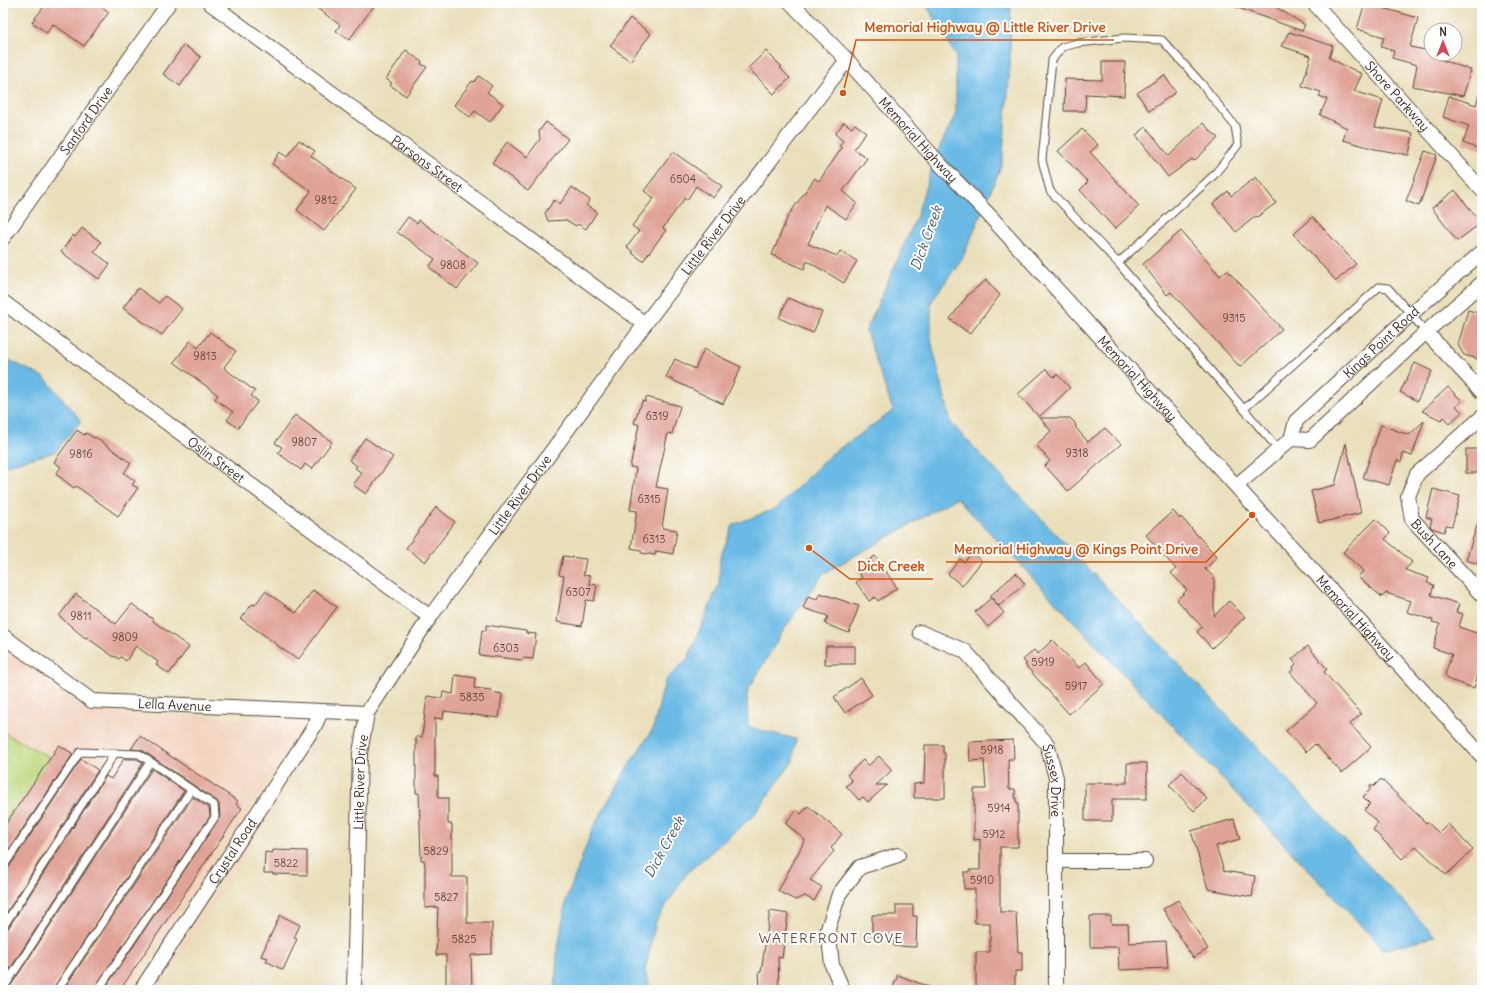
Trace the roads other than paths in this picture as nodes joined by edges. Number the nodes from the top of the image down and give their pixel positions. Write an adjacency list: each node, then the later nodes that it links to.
1 (169, 3): 7 (street, Sanford Drive)
2 (210, 3): 13 (street, Parsons Street)
3 (791, 3): 5 (street, Memorial Highway)
4 (1314, 3): 6 (street, Shore Parkway)
5 (847, 60): 13 (street, Little River Drive); 20 (street, Memorial Highway)
6 (1482, 190)
7 (3, 238)
8 (1482, 252): 12 (street, Kings Point Road)
9 (1118, 263): 9 (lane); 16 (lane)
10 (1482, 283): 14 (street, Kings Point Road)
11 (3, 302): 22 (street, Oslin Street)
12 (1411, 314): 14 (lane); 16 (lane); 18 (street, Kings Point Road)
13 (645, 324): 22 (street, Little River Drive)
14 (1426, 332): 15 (street); 18 (street, Kings Point Road)
15 (1482, 392)
16 (1244, 409): 19 (lane)
17 (1482, 417): 21 (street, Bush Lane)
18 (1291, 439): 19 (street, Kings Point Road)
19 (1279, 450): 20 (street, Kings Point Road)
20 (1236, 486): 28 (street, Memorial Highway)
21 (1482, 596)
22 (430, 617): 26 (street, Little River Drive)
23 (920, 632): 32 (street, Sussex Drive)
24 (3, 636): 25 (street, Lella Avenue)
25 (322, 712): 26 (street, Lella Avenue); 39 (street, Crystal Road)
26 (367, 713): 40 (street, Little River Drive)
27 (115, 754): 29 (lane); 34 (lane); 35 (lane)
28 (1482, 756)
29 (150, 762): 30 (lane); 36 (lane)
30 (191, 790): 37 (lane); 38 (lane)
31 (898, 854): 41 (street)
32 (1056, 861): 33 (street); 42 (street, Sussex Drive)
33 (1145, 861)
34 (3, 867)
35 (3, 928)
36 (3, 989)
37 (57, 990)
38 (98, 990)
39 (141, 990)
40 (354, 990)
41 (843, 990)
42 (1056, 990)

